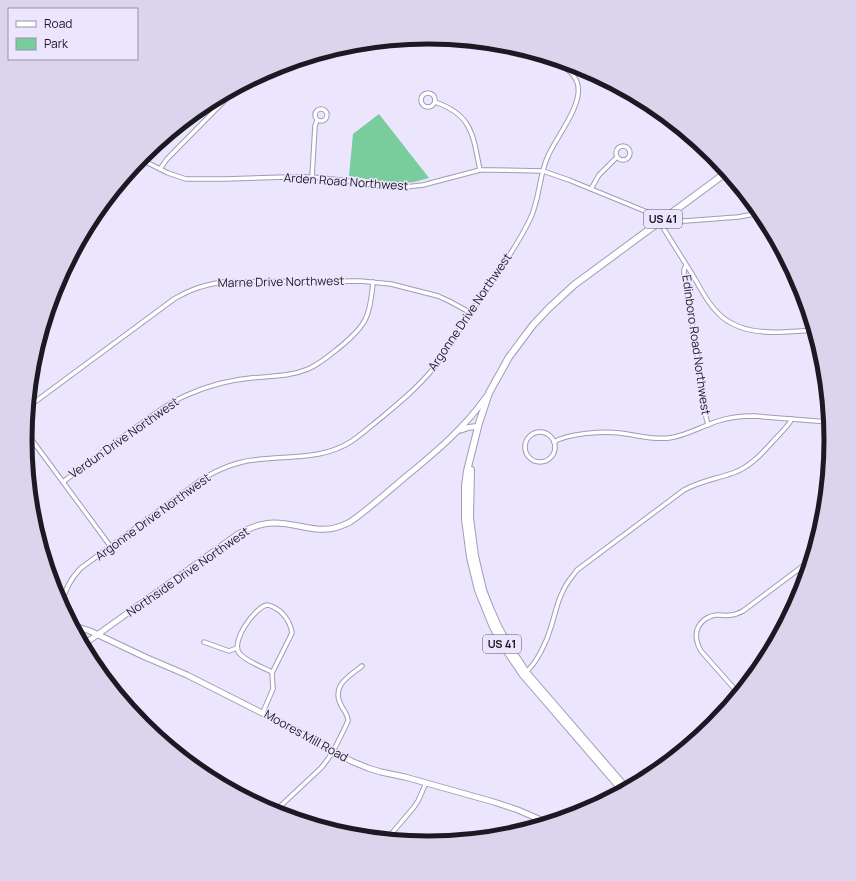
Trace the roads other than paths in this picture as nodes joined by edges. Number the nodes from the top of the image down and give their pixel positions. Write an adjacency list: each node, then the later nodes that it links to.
1 (569, 71): 9 (street, Argonne Drive Northwest)
2 (223, 102): 7 (street)
3 (435, 102): 3 (street); 8 (street)
4 (317, 120): 11 (street)
5 (617, 157): 5 (street); 12 (street)
6 (146, 162): 7 (street, Arden Road Northwest)
7 (160, 169): 11 (street, Arden Road Northwest)
8 (480, 170): 9 (street, Arden Road Northwest); 11 (street, Arden Road Northwest)
9 (543, 171): 12 (street, Arden Road Northwest); 17 (street, Argonne Drive Northwest)
10 (722, 175): 14 (main road, Northside Drive Northwest / US 41)
11 (312, 177)
12 (591, 189): 14 (street, Arden Road Northwest)
13 (753, 214): 14 (street, Arden Road Northwest)
14 (662, 220): 15 (street); 19 (main road, Northside Drive Northwest / US 41)
15 (686, 265): 18 (street); 25 (street, Edinboro Road Northwest)
16 (373, 282): 17 (street, Marne Drive Northwest); 20 (street, Marne Drive Northwest); 29 (street, Verdun Drive Northwest)
17 (471, 313): 30 (street, Argonne Drive Northwest)
18 (809, 330)
19 (489, 393): 23 (street, Northside Drive Northwest); 24 (main road, Northside Drive Northwest / US 41)
20 (34, 403)
21 (792, 419): 22 (street); 25 (street); 40 (street)
22 (823, 422)
23 (465, 423): 24 (street); 26 (street, Northside Drive Northwest)
24 (478, 425): 26 (street, Northside Drive Northwest); 40 (main road, US 41)
25 (708, 425): 28 (street)
26 (458, 431): 34 (street, Northside Drive Northwest)
27 (32, 440): 29 (street)
28 (554, 442): 28 (street)
29 (63, 482): 30 (street)
30 (111, 547): 32 (street, Argonne Drive Northwest)
31 (804, 565): 41 (street)
32 (64, 595)
33 (79, 627): 34 (street, Moores Mill Road)
34 (98, 634): 35 (street, Northside Drive Northwest); 42 (street, Moores Mill Road)
35 (88, 642)
36 (204, 642): 37 (street)
37 (237, 648): 39 (street); 39 (street)
38 (362, 666): 43 (street)
39 (272, 672): 42 (street)
40 (524, 674): 45 (main road, US 41); 46 (main road, US 41)
41 (736, 690)
42 (263, 712): 43 (street, Moores Mill Road)
43 (333, 751): 44 (street, Moores Mill Road); 47 (street)
44 (426, 783): 48 (street, Moores Mill Road); 49 (street)
45 (623, 785)
46 (619, 787)
47 (279, 807)
48 (540, 820)
49 (391, 835)

